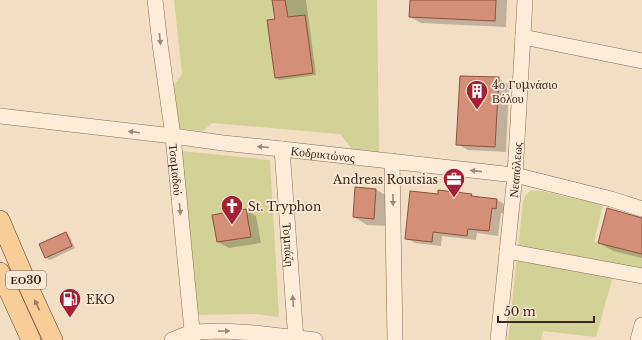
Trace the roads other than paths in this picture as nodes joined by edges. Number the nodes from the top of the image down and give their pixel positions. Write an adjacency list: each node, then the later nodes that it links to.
1 (155, 0): 6 (street, Τσαμαδού, one-way to 6)
2 (525, 0): 3 (street, Νεαπόλεως)
3 (523, 37): 4 (street); 9 (street, Νεαπόλεως)
4 (642, 61)
5 (0, 116): 6 (street, Κοδρικτώνος, one-way to 5)
6 (173, 136): 7 (street, Κοδρικτώνος, one-way to 6); 16 (street, Τσαμαδού, one-way to 16)
7 (282, 149): 8 (street, Κοδρικτώνος); 17 (street, Τομπάζη, one-way to 7)
8 (392, 161): 9 (street, Κοδρικτώνος, one-way to 8); 22 (street, one-way to 22)
9 (515, 175): 10 (street, Κοδρικτώνος); 12 (street, Νεαπόλεως)
10 (642, 209)
11 (0, 220): 19 (main road, ΕΟ30, one-way to 11)
12 (507, 251): 14 (street); 23 (street, Νεαπόλεως)
13 (0, 272): 18 (main road, ΕΟ30)
14 (642, 276)
15 (642, 325): 24 (street)
16 (193, 336): 17 (street, one-way to 17); 20 (street)
17 (296, 339): 21 (street)
18 (31, 340)
19 (53, 340)
20 (172, 340)
21 (315, 340)
22 (395, 340)
23 (498, 340)
24 (638, 340)

